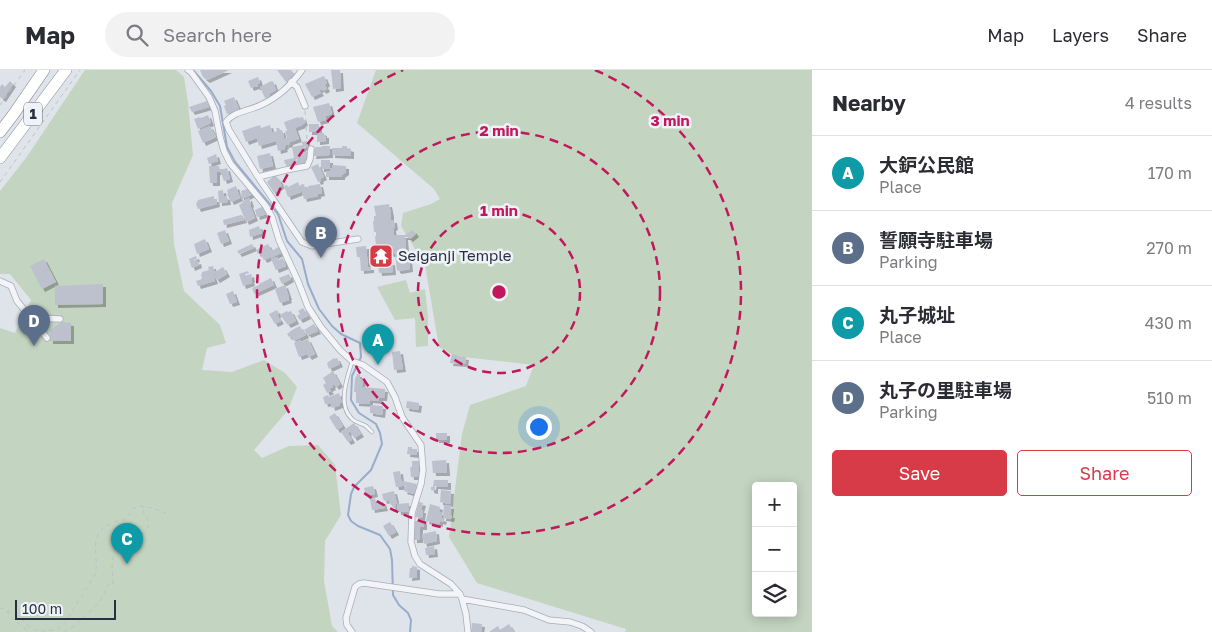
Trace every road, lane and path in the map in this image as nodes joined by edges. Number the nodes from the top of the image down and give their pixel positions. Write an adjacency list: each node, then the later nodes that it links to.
1 (25, 70): 8 (path)
2 (44, 70): 12 (highway, 1)
3 (66, 70): 14 (highway, 1)
4 (80, 70): 16 (path)
5 (188, 70): 10 (street)
6 (302, 70): 7 (street)
7 (291, 82): 9 (street); 11 (street)
8 (0, 105)
9 (305, 106): 13 (path)
10 (217, 120): 11 (street); 17 (street)
11 (226, 122): 15 (street)
12 (0, 134)
13 (312, 149): 15 (street)
14 (0, 158)
15 (259, 179): 17 (street); 18 (street)
16 (0, 182)
17 (252, 189): 23 (street)
18 (358, 239)
19 (0, 281): 20 (street)
20 (31, 318): 21 (street); 22 (street)
21 (60, 319)
22 (47, 338)
23 (352, 361): 24 (lane); 27 (street)
24 (372, 432)
25 (146, 507): 26 (path); 29 (path); 32 (path)
26 (166, 512)
27 (461, 597): 30 (street); 33 (street); 34 (street)
28 (0, 608): 29 (path)
29 (6, 610): 31 (path)
30 (581, 629): 35 (street)
31 (29, 632)
32 (64, 632)
33 (352, 632)
34 (468, 632)
35 (591, 632)

